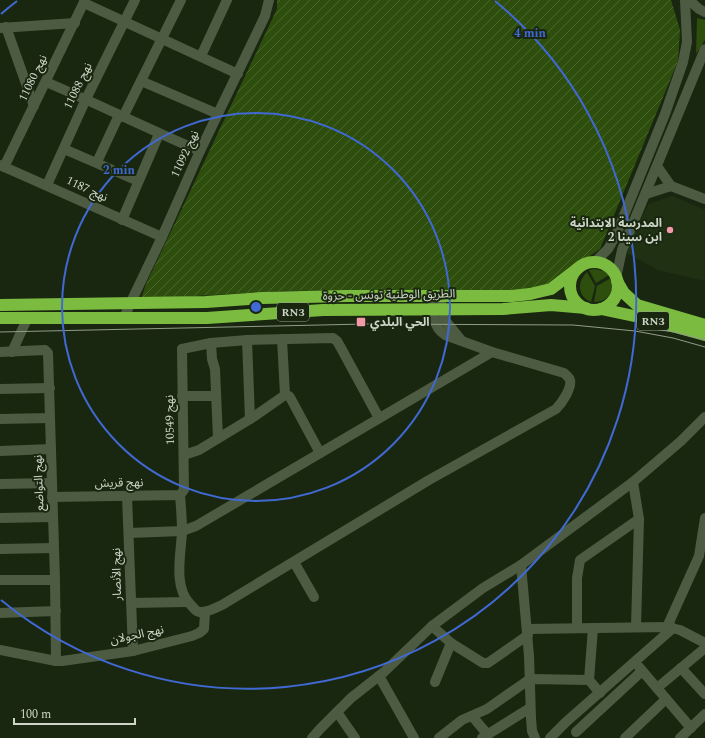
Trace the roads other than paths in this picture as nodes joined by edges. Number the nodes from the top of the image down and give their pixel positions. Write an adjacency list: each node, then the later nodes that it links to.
1 (135, 0): 9 (street, نهج 11088)
2 (181, 0): 12 (street)
3 (227, 0): 14 (street)
4 (269, 0): 15 (street, نهج 11092)
5 (685, 0): 35 (street)
6 (689, 0): 8 (street)
7 (85, 2): 9 (street); 10 (street, نهج 11080)
8 (705, 12)
9 (124, 22): 12 (street); 18 (street, نهج 11088)
10 (75, 23): 11 (street); 17 (street, نهج 11080)
11 (3, 28): 19 (street)
12 (162, 39): 14 (street); 16 (street)
13 (705, 49): 27 (street)
14 (201, 56): 15 (street)
15 (238, 74): 20 (street, نهج 11092)
16 (142, 81): 20 (street); 21 (street)
17 (46, 82): 18 (street); 19 (street, نهج 11080)
18 (86, 99): 21 (street); 23 (street, نهج 11088)
19 (34, 106): 26 (street, نهج 11080)
20 (218, 114): 24 (street, نهج 11092)
21 (121, 116): 22 (street); 25 (street)
22 (159, 134): 24 (street); 28 (street)
23 (64, 149): 25 (street); 29 (street, نهج 11088)
24 (200, 151): 34 (street, نهج 11092)
25 (97, 162): 28 (street)
26 (2, 166): 29 (street, نهج 1187)
27 (657, 166): 30 (street); 31 (street)
28 (138, 181): 33 (street)
29 (47, 185): 33 (street, نهج 1187)
30 (671, 186): 31 (street); 32 (street)
31 (646, 194): 37 (street)
32 (705, 198)
33 (122, 220): 34 (street, نهج 1187)
34 (162, 237): 39 (street, نهج 11092)
35 (595, 262): 36 (highway, RN3); 37 (highway, RN3)
36 (577, 269): 38 (highway, الطريق الوطنية تونس - حزوة / RN3); 41 (highway)
37 (616, 280): 42 (highway); 46 (highway, RN3)
38 (436, 302): 39 (highway, الطريق الوطنية تونس - حزوة / RN3); 41 (highway, الطريق الوطنية تونس - حزوة / RN3); 44 (highway, الطريق الوطنية تونس - حزوة / RN3); 53 (street)
39 (130, 304): 40 (highway, الطريق الوطنية تونس - حزوة / RN3); 44 (street, نهج 11092)
40 (0, 305)
41 (586, 308): 42 (highway, RN3)
42 (601, 309): 47 (highway, RN3)
43 (0, 318): 45 (highway, الطريق الوطنية تونس - حزوة / RN3)
44 (124, 318): 45 (highway, الطريق الوطنية تونس - حزوة / RN3)
45 (27, 319): 52 (street)
46 (705, 325)
47 (705, 335)
48 (282, 339): 49 (street); 56 (street); 61 (street)
49 (247, 340): 50 (street); 63 (street)
50 (211, 343): 57 (street, نهج 10549); 58 (street)
51 (0, 352): 52 (street, نهج التواضع)
52 (12, 352): 54 (street, نهج التواضع)
53 (492, 352): 61 (street); 84 (street)
54 (50, 388): 55 (street); 60 (street, نهج التواضع)
55 (0, 389)
56 (285, 395): 63 (street); 67 (street)
57 (182, 396): 58 (street); 68 (street, نهج 10549)
58 (215, 396): 64 (street)
59 (705, 417): 69 (street)
60 (50, 418): 62 (street); 65 (street, نهج التواضع)
61 (379, 418): 67 (street)
62 (0, 419)
63 (250, 419): 64 (street)
64 (218, 438): 68 (street)
65 (51, 449): 66 (street); 70 (street, نهج التواضع)
66 (0, 451)
67 (320, 453): 79 (street)
68 (184, 455): 72 (street, نهج 10549)
69 (633, 482): 77 (street); 85 (street)
70 (52, 483): 71 (street); 74 (street, نهج التواضع)
71 (0, 484)
72 (182, 493): 73 (street, نهج قريش); 79 (street, نهج 10549)
73 (127, 496): 74 (street, نهج قريش); 80 (street, نهج الأنصار)
74 (52, 497): 75 (street, نهج التواضع)
75 (53, 517): 76 (street); 81 (street, نهج التواضع)
76 (0, 518)
77 (640, 519): 95 (street); 97 (street)
78 (704, 521): 83 (street)
79 (182, 531): 80 (street); 89 (street, نهج 10549)
80 (129, 533): 90 (street, نهج الأنصار)
81 (54, 548): 82 (street); 87 (street, نهج التواضع)
82 (0, 549)
83 (702, 557): 96 (street)
84 (294, 562): 88 (street); 93 (street)
85 (521, 566): 94 (street); 99 (street)
86 (0, 580): 87 (street)
87 (55, 580): 91 (street, نهج التواضع)
88 (314, 597)
89 (187, 602): 90 (street); 93 (street)
90 (131, 603): 104 (street, نهج الأنصار)
91 (56, 611): 92 (street); 105 (street, نهج التواضع)
92 (0, 612)
93 (205, 612): 104 (street, نهج الجولان)
94 (432, 626): 100 (street); 109 (street)
95 (636, 627): 96 (street); 98 (street)
96 (670, 627): 101 (street); 106 (street)
97 (577, 628): 98 (street); 99 (street)
98 (593, 628): 111 (street)
99 (527, 632): 100 (street); 110 (street)
100 (451, 643): 112 (street)
101 (705, 643)
102 (705, 648): 107 (street)
103 (0, 650): 105 (street, نهج الجولان)
104 (133, 651): 105 (street, نهج الجولان)
105 (56, 661)
106 (636, 662): 108 (street); 114 (street)
107 (681, 668): 113 (street); 115 (street)
108 (642, 671): 113 (street); 123 (street)
109 (379, 676): 118 (street); 127 (street)
110 (530, 679): 111 (street); 117 (street); 120 (street)
111 (589, 680): 114 (street)
112 (435, 682)
113 (657, 688): 116 (street)
114 (600, 693): 121 (street)
115 (705, 694)
116 (666, 699): 122 (street); 131 (street)
117 (530, 708): 124 (street); 129 (street)
118 (337, 712): 125 (street); 126 (street)
119 (705, 714): 122 (street)
120 (472, 716): 124 (street); 128 (street)
121 (566, 722): 123 (street); 130 (street)
122 (691, 728): 132 (street)
123 (579, 735)
124 (485, 736)
125 (312, 738)
126 (355, 738)
127 (414, 738)
128 (439, 738)
129 (535, 738)
130 (550, 738)
131 (625, 738)
132 (680, 738)

